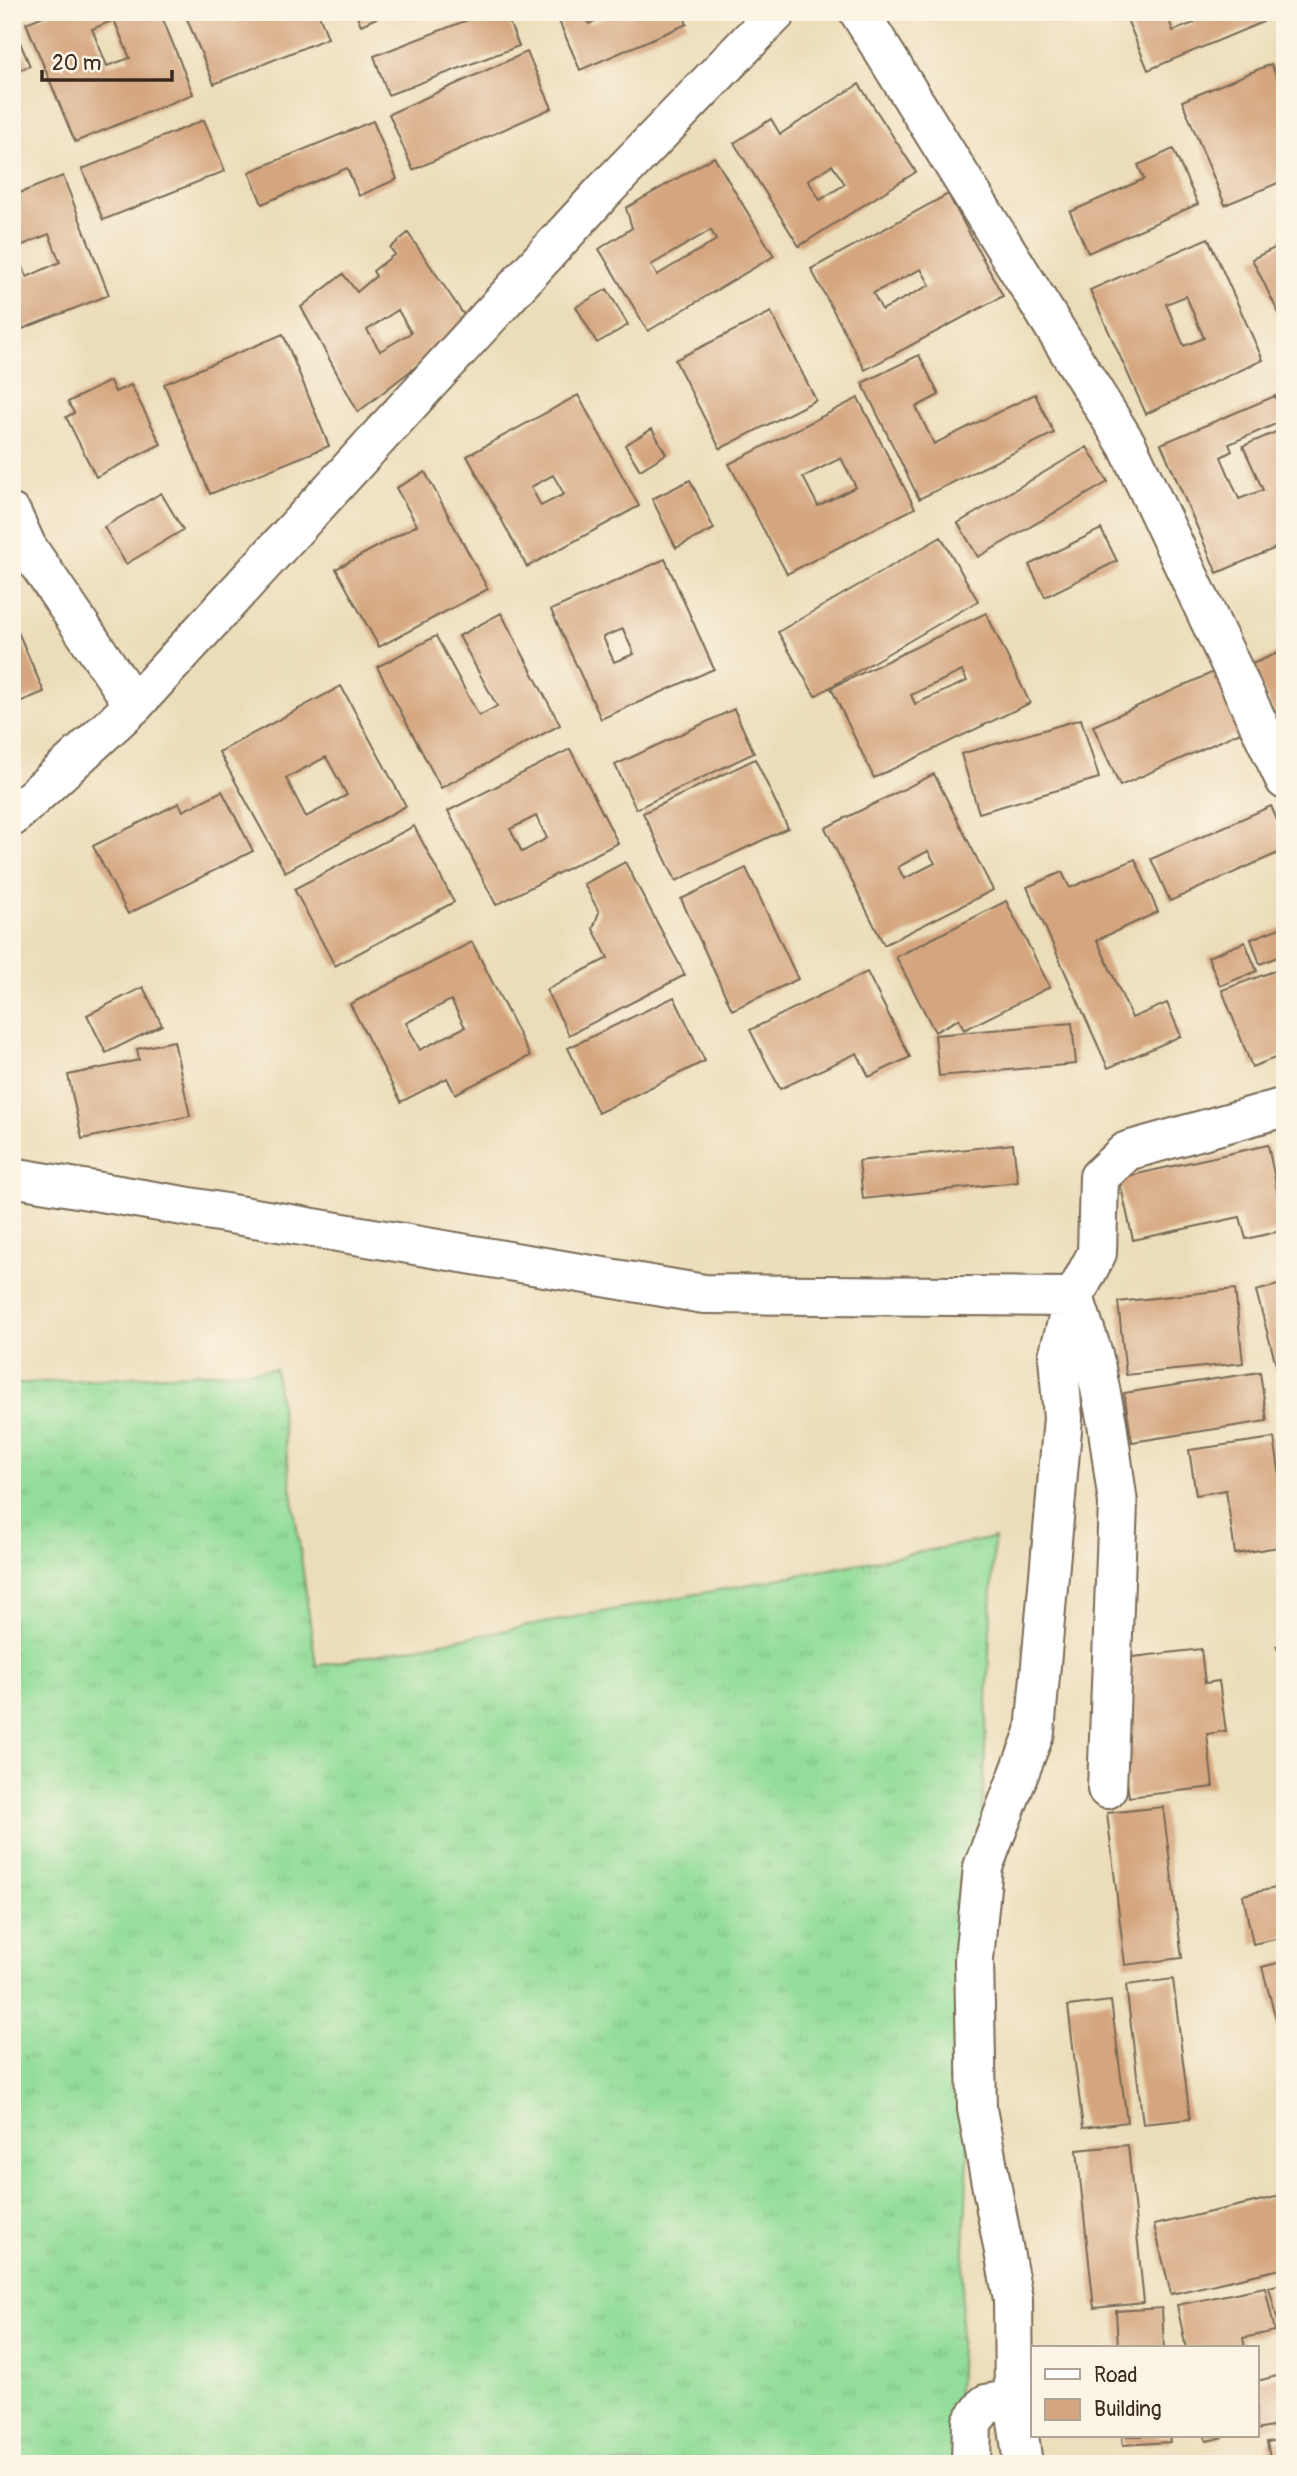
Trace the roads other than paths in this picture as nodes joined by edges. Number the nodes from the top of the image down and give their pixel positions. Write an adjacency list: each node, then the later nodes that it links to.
1 (777, 12): 4 (street)
2 (859, 12): 5 (street)
3 (12, 514): 4 (street)
4 (134, 705): 6 (street)
5 (1285, 780)
6 (12, 817)
7 (1285, 1107): 9 (street)
8 (12, 1177): 9 (street)
9 (1074, 1297): 10 (street); 11 (street)
10 (1107, 1789)
11 (1014, 2399): 12 (street); 13 (street)
12 (971, 2464)
13 (1023, 2464)

